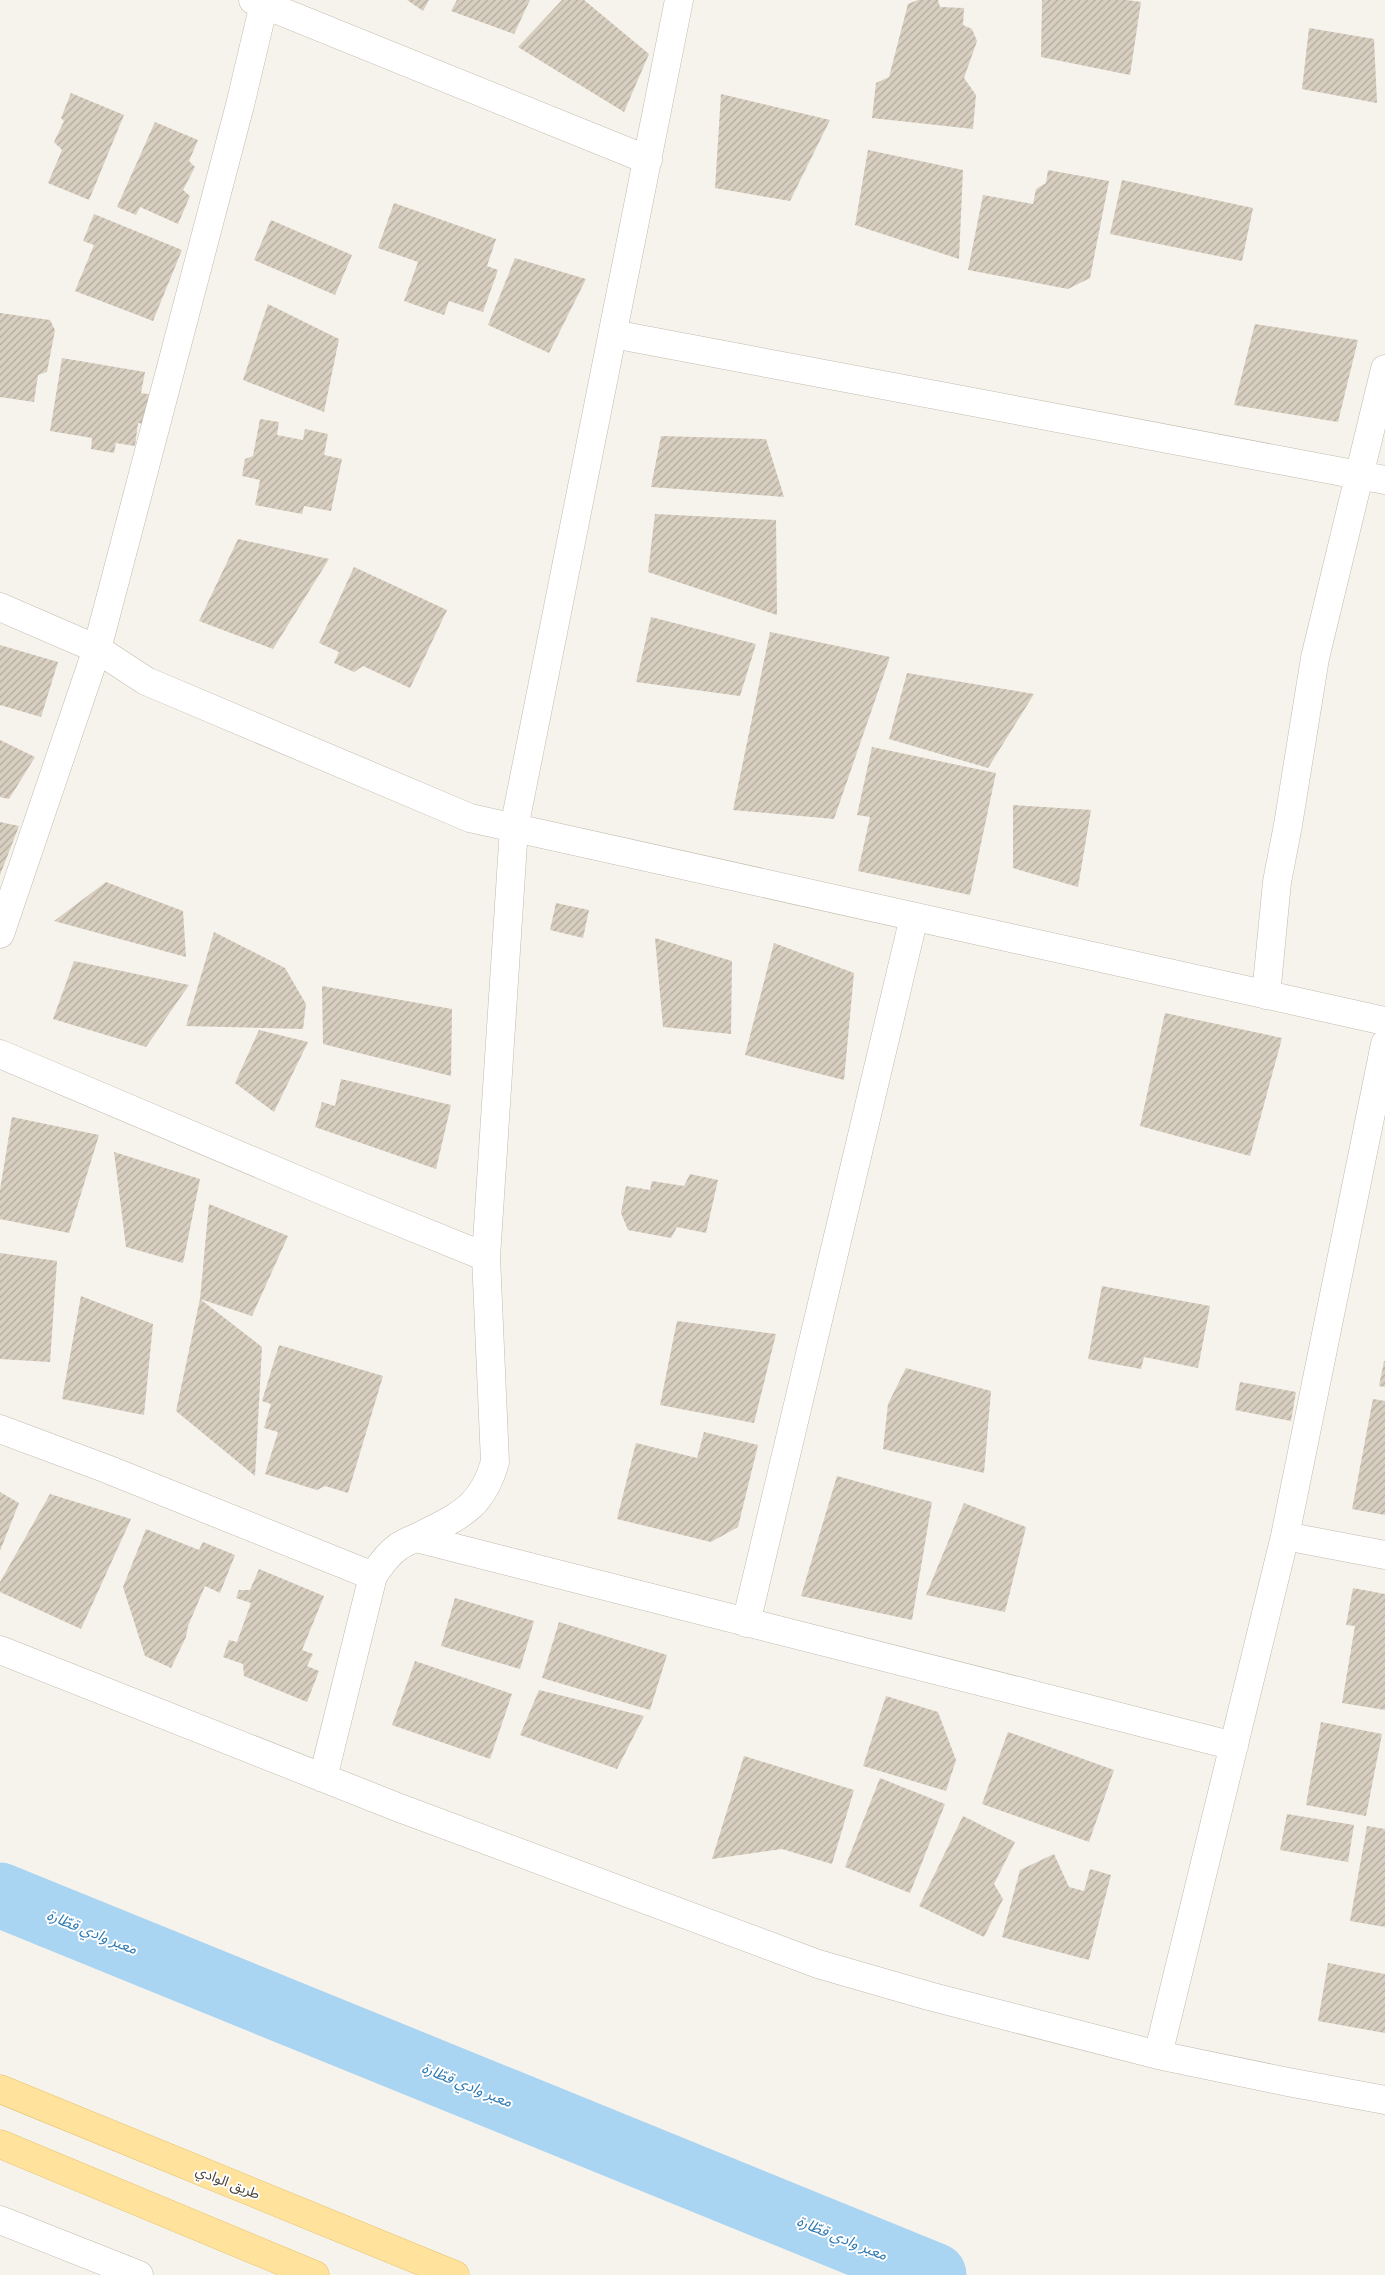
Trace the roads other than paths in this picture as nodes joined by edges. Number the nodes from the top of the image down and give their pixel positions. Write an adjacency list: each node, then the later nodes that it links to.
1 (679, 0): 3 (street)
2 (259, 2): 3 (street); 8 (street)
3 (648, 160): 4 (street)
4 (613, 334): 6 (street); 9 (street)
5 (1385, 369): 6 (street)
6 (1373, 477): 12 (street)
7 (0, 607): 8 (street)
8 (97, 649): 9 (street); 11 (street)
9 (514, 828): 10 (street); 16 (street)
10 (914, 917): 12 (street); 22 (street)
11 (0, 934)
12 (1266, 995): 13 (street)
13 (1385, 1021)
14 (1385, 1044): 18 (street)
15 (0, 1054): 16 (street)
16 (486, 1256): 19 (street)
17 (0, 1429): 21 (street)
18 (1285, 1536): 20 (street); 24 (street)
19 (416, 1538): 21 (street); 22 (street)
20 (1385, 1555)
21 (373, 1576): 25 (street)
22 (746, 1623): 24 (street)
23 (0, 1650): 25 (street)
24 (1234, 1746): 26 (street)
25 (323, 1778): 26 (street)
26 (1158, 2055): 28 (street)
27 (0, 2089): 33 (main road, طريق الوادي)
28 (1385, 2100)
29 (0, 2144): 31 (main road)
30 (0, 2220): 32 (street)
31 (311, 2274)
32 (140, 2275)
33 (455, 2275)

